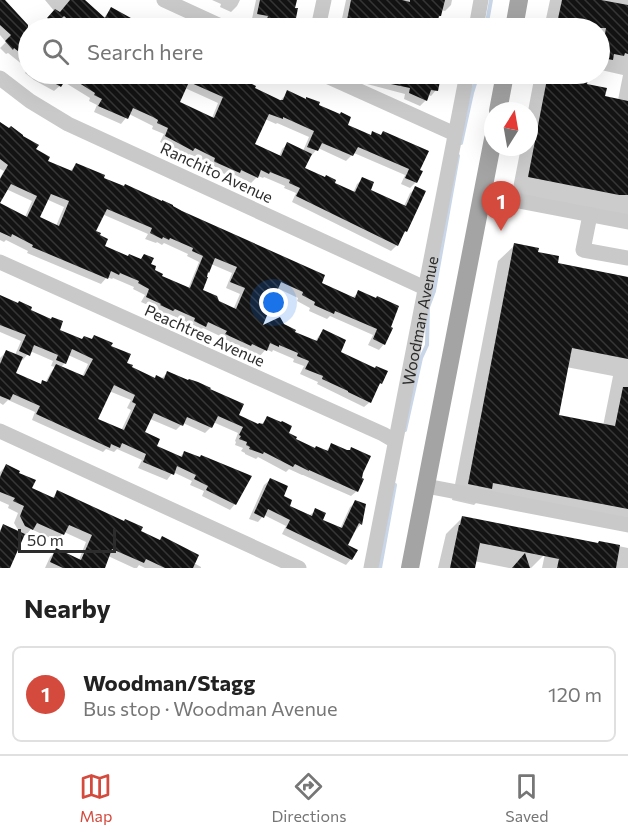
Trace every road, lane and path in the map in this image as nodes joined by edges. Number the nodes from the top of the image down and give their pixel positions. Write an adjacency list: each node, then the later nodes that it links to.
1 (164, 0): 5 (street)
2 (324, 0): 6 (street)
3 (482, 0): 7 (street)
4 (519, 0): 8 (main road)
5 (203, 18)
6 (320, 18)
7 (478, 18)
8 (516, 18)
9 (0, 78): 21 (street, Ranchito Avenue)
10 (344, 84): 14 (street)
11 (465, 84): 14 (street, Woodman Avenue)
12 (504, 84): 13 (main road)
13 (500, 102)
14 (455, 134): 21 (street, Woodman Avenue)
15 (490, 156): 16 (main road)
16 (482, 194): 17 (street); 24 (main road)
17 (590, 215): 18 (street); 19 (street)
18 (628, 222)
19 (628, 258)
20 (0, 262): 23 (street, Peachtree Avenue)
21 (425, 288): 23 (street, Woodman Avenue)
22 (0, 431): 26 (street)
23 (395, 441): 27 (street, Woodman Avenue)
24 (426, 486): 25 (street); 28 (main road)
25 (628, 525)
26 (300, 568)
27 (370, 568)
28 (410, 568)

